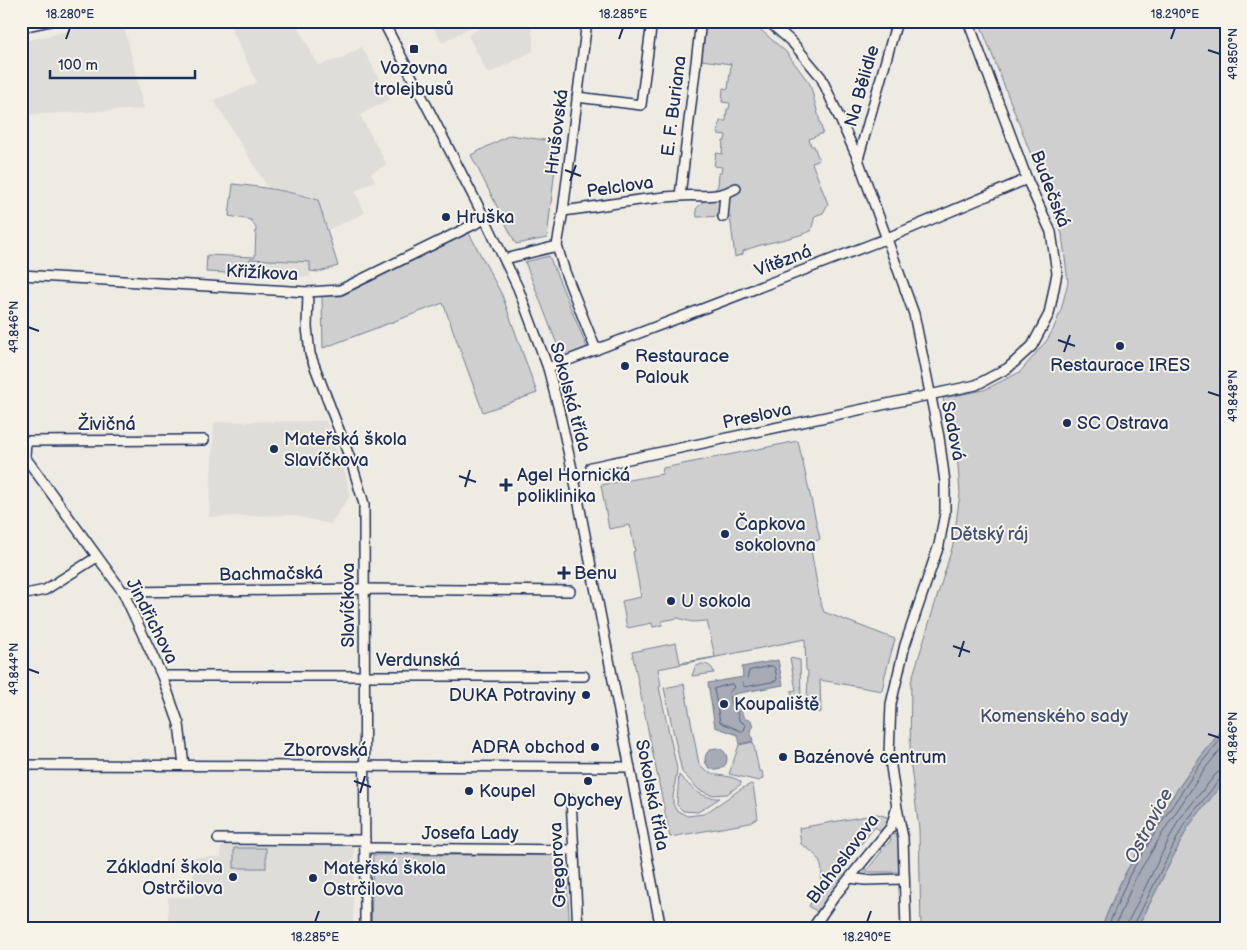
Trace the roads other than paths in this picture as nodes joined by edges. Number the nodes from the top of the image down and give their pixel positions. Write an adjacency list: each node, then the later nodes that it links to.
1 (50, 21): 9 (street)
2 (383, 21): 18 (street, Sokolská třída)
3 (587, 21): 10 (street, Hrušovská)
4 (652, 21): 10 (street)
5 (701, 21): 15 (street, E. F. Buriana)
6 (768, 21): 11 (street, Sadová)
7 (897, 21): 11 (street, Na Bělidle)
8 (968, 21): 12 (street, Budečská)
9 (21, 27)
10 (577, 97): 16 (street, Hrušovská)
11 (858, 160): 19 (street, Sadová)
12 (1028, 179): 19 (street, Vítězná); 26 (street, Budečská)
13 (736, 188): 14 (street)
14 (725, 194): 15 (street); 17 (street)
15 (680, 196): 16 (street, Pelclova)
16 (563, 211): 20 (street, Hrušovská)
17 (723, 217)
18 (485, 219): 21 (street, Sokolská třída); 23 (street, Křižíkova)
19 (885, 239): 24 (street, Vítězná); 26 (street, Sadová)
20 (557, 246): 21 (street); 24 (street)
21 (505, 259): 25 (street, Sokolská třída)
22 (21, 275): 23 (street, Křižíkova)
23 (308, 292): 31 (street, Slavíčkova)
24 (596, 350): 25 (street, Vítězná)
25 (548, 368): 41 (street, Sokolská třída)
26 (930, 395): 29 (street, Preslova); 43 (street, Sadová)
27 (204, 440): 28 (street, Živičná)
28 (25, 457): 30 (street, Jindřichova)
29 (591, 467)
30 (97, 557): 33 (street, Jindřichova); 34 (street)
31 (364, 589): 32 (street, Bachmačská); 33 (street, Bachmačská); 36 (street, Slavíčkova)
32 (570, 591)
33 (123, 592): 35 (street, Jindřichova)
34 (21, 595)
35 (162, 676): 36 (street, Verdunská); 39 (street, Jindřichova)
36 (364, 676): 37 (street, Verdunská); 40 (street, Slavíčkova)
37 (584, 676)
38 (21, 765): 39 (street, Zborovská)
39 (184, 765): 40 (street, Zborovská)
40 (365, 767): 41 (street, Zborovská); 45 (street, Slavíčkova)
41 (630, 767): 51 (street, Sokolská třída)
42 (571, 799): 46 (street, Gregorova)
43 (897, 808): 47 (street, Blahoslavova); 48 (street, Sadová)
44 (218, 839): 45 (street, Josefa Lady)
45 (365, 844): 46 (street, Josefa Lady); 49 (street, Slavíčkova)
46 (574, 850): 50 (street, Gregorova)
47 (850, 878): 48 (street); 52 (street, Blahoslavova)
48 (904, 879): 53 (street, Sadová)
49 (364, 929)
50 (578, 929)
51 (660, 929)
52 (812, 929)
53 (906, 929)

